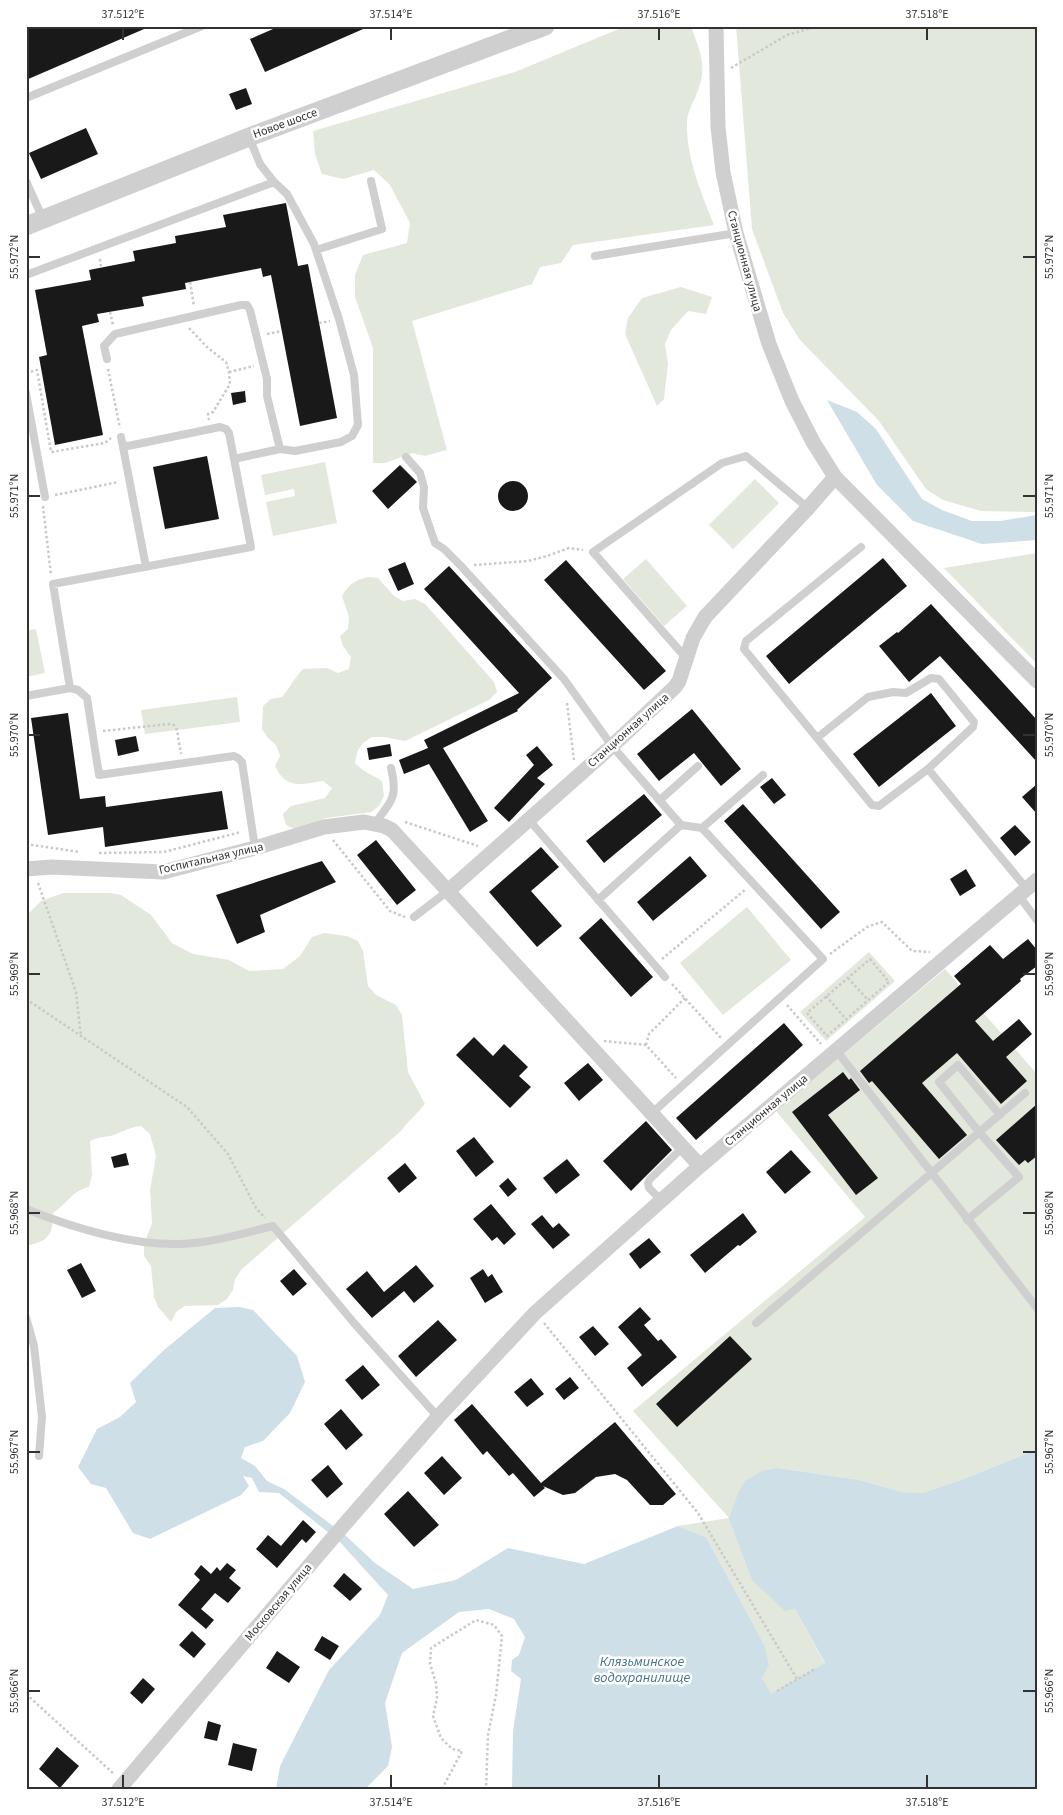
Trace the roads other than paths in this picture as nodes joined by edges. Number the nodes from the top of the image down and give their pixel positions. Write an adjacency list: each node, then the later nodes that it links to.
1 (202, 26): 4 (lane)
2 (545, 26): 5 (street, Новое шоссе)
3 (715, 27): 10 (street, Станционная улица)
4 (26, 98)
5 (249, 137): 7 (lane); 9 (street, Новое шоссе)
6 (26, 181): 9 (lane)
7 (274, 182): 11 (lane); 13 (lane)
8 (371, 182): 11 (lane)
9 (34, 223)
10 (736, 233): 12 (lane); 21 (street, Станционная улица)
11 (316, 250): 18 (lane)
12 (595, 256)
13 (26, 275)
14 (106, 360): 18 (lane)
15 (26, 393): 22 (lane)
16 (121, 434): 17 (lane)
17 (123, 447): 20 (lane); 25 (lane)
18 (280, 449): 20 (lane)
19 (406, 458): 31 (lane)
20 (234, 459): 25 (lane)
21 (835, 477): 23 (street, Станционная улица); 27 (street, Станционная улица)
22 (45, 497)
23 (808, 508): 26 (street, Станционная улица); 26 (lane)
24 (861, 547): 30 (lane)
25 (146, 567): 28 (lane)
26 (686, 658): 31 (street, Станционная улица)
27 (1037, 681)
28 (70, 688): 29 (lane); 41 (lane)
29 (26, 696)
30 (817, 738): 34 (lane); 34 (lane)
31 (612, 746): 36 (lane); 37 (street, Станционная улица)
32 (698, 766): 36 (lane)
33 (392, 768): 38 (lane)
34 (928, 769): 43 (lane)
35 (762, 775): 40 (lane)
36 (660, 800): 39 (lane)
37 (529, 820): 44 (street, Станционная улица); 45 (lane)
38 (375, 823): 41 (street, Госпитальная улица); 44 (street, Госпитальная улица)
39 (681, 824): 40 (lane); 45 (lane)
40 (702, 828): 51 (lane)
41 (255, 848): 42 (street, Госпитальная улица)
42 (26, 869)
43 (1028, 888): 47 (lane); 49 (street, Станционная улица)
44 (448, 891): 46 (lane); 51 (street)
45 (598, 900): 48 (lane)
46 (414, 917)
47 (1037, 920)
48 (665, 976)
49 (833, 1052): 55 (street, Станционная улица); 56 (lane)
50 (1026, 1093): 52 (lane)
51 (652, 1113): 54 (street)
52 (1000, 1115): 53 (lane); 53 (lane)
53 (979, 1132): 56 (lane); 59 (lane)
54 (684, 1147): 55 (street); 57 (lane)
55 (700, 1166): 57 (street, Станционная улица)
56 (931, 1173): 59 (lane); 62 (lane)
57 (661, 1200): 63 (street, Станционная улица)
58 (26, 1209): 63 (lane)
59 (967, 1220): 60 (lane)
60 (1037, 1308)
61 (26, 1317): 64 (lane)
62 (756, 1323)
63 (438, 1417): 65 (street, Московская улица)
64 (39, 1456)
65 (122, 1786)

